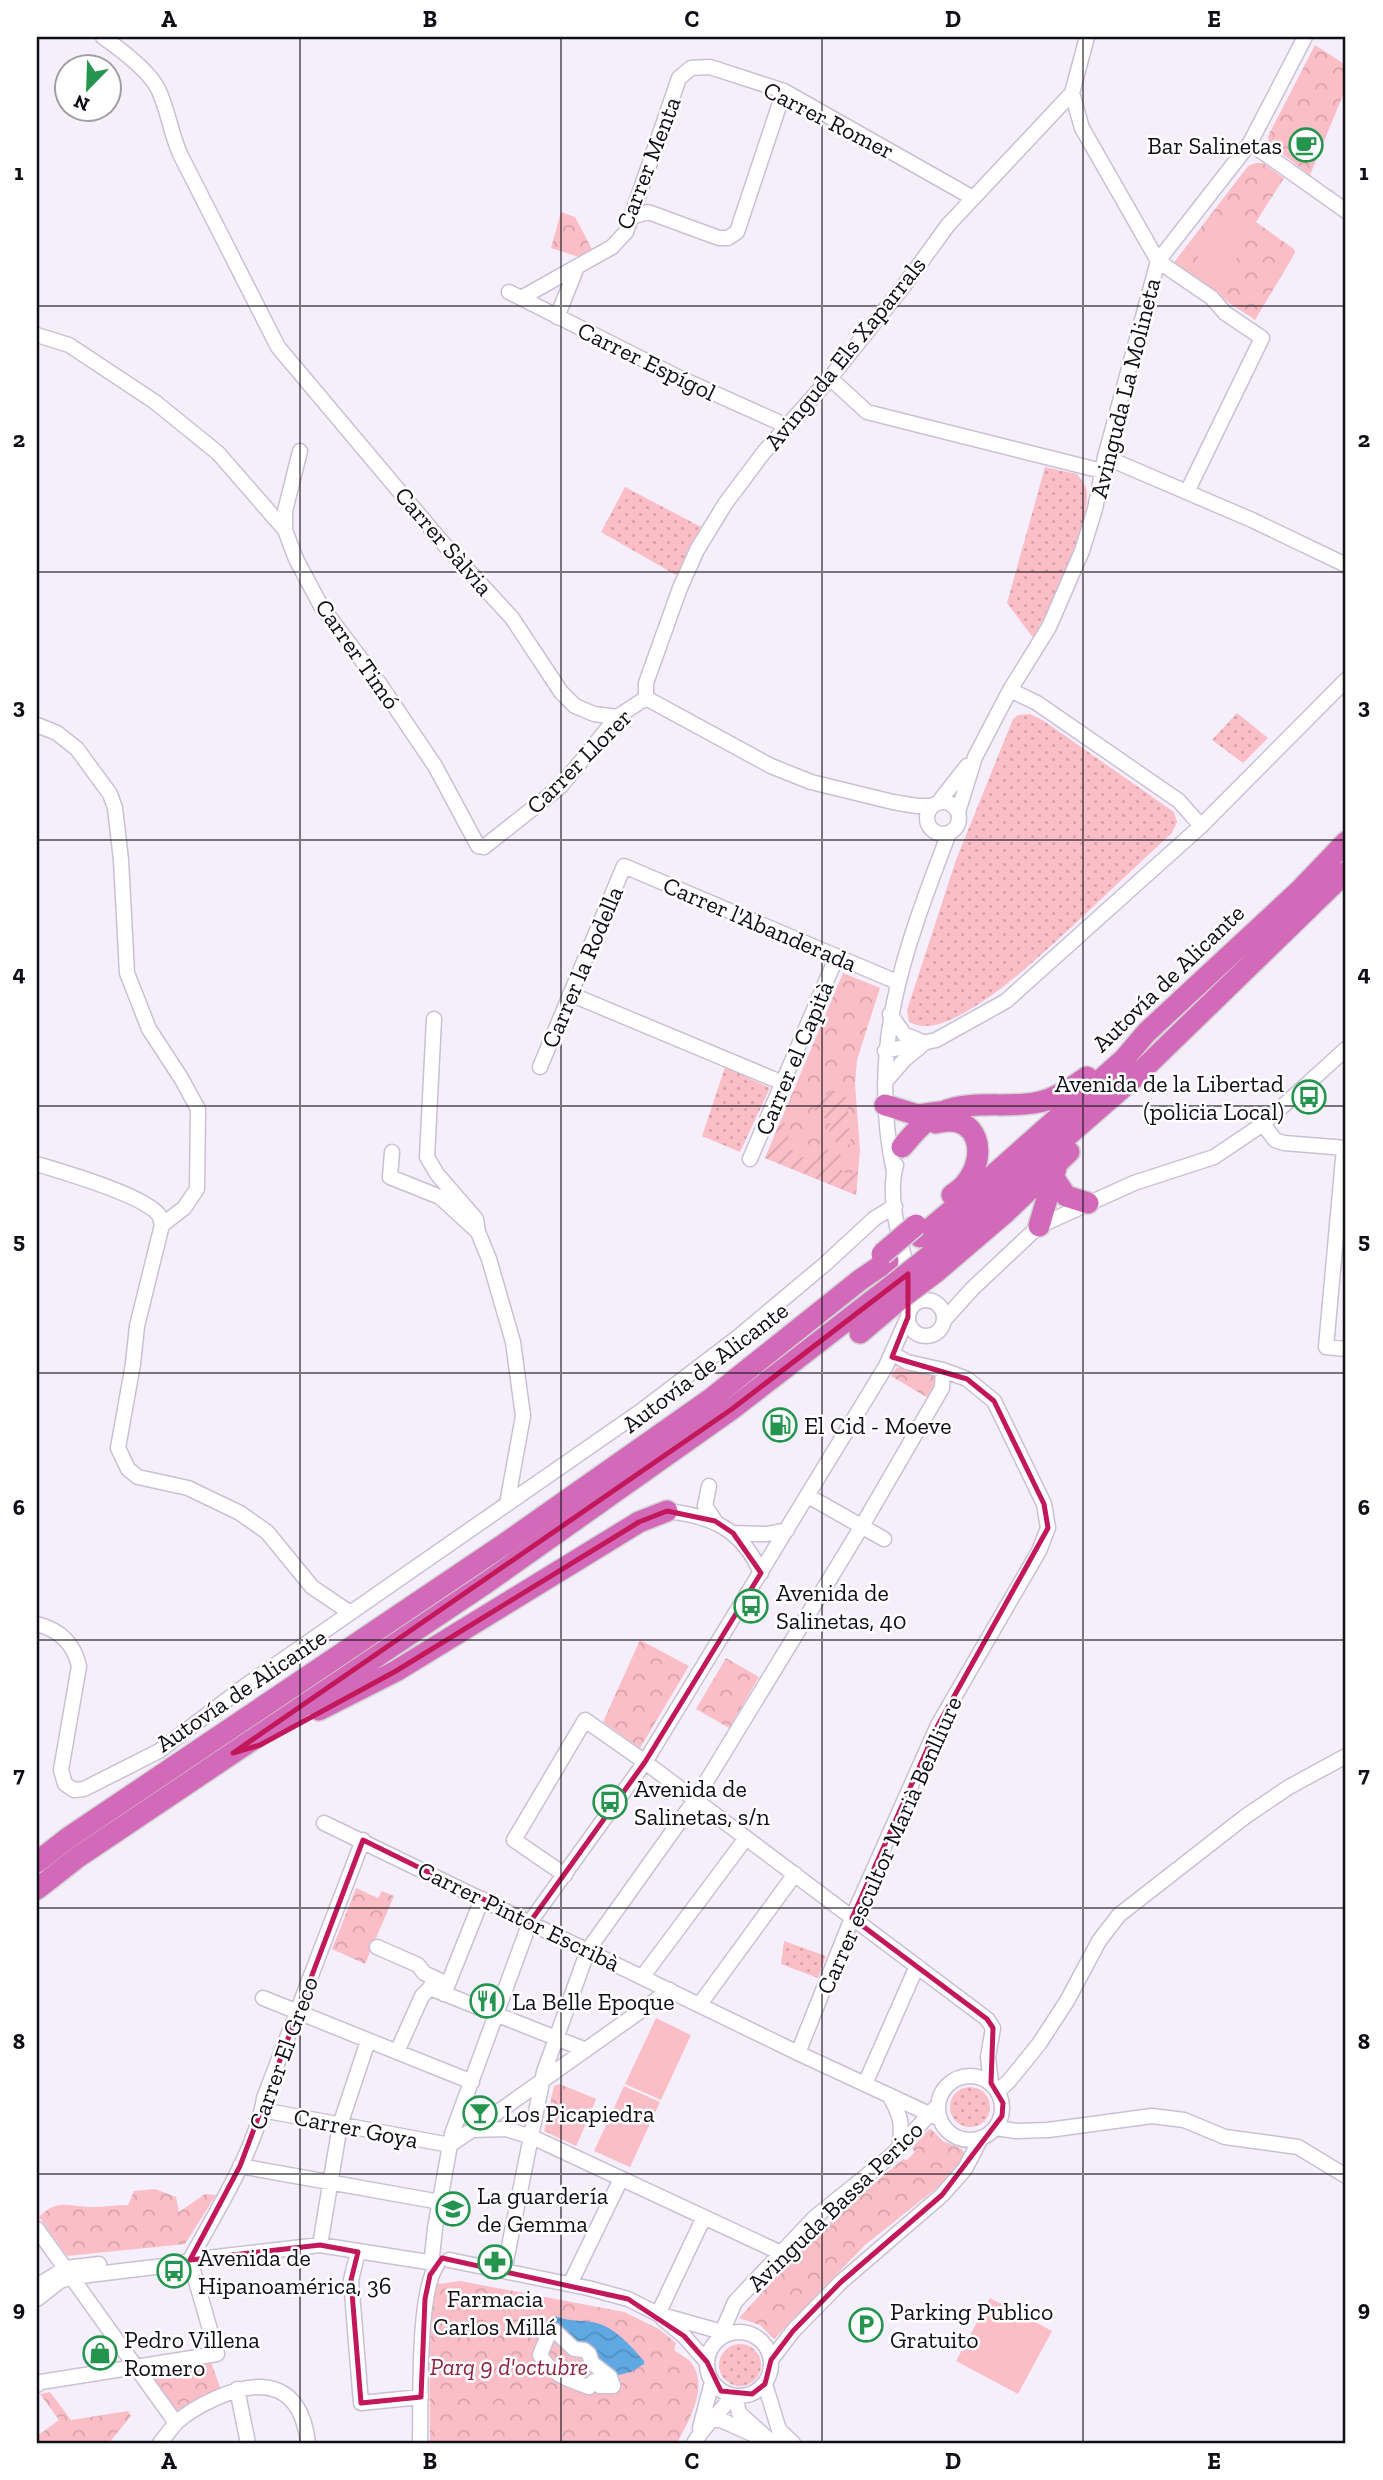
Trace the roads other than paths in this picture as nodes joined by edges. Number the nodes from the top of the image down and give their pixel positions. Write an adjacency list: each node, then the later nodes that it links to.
1 (103, 37): 29 (street, Carrer Sàlvia)
2 (1087, 37): 6 (street, Avinguda Els Xaparrals)
3 (1305, 37): 7 (street, Avinguda La Molineta)
4 (679, 78): 5 (street, Carrer Romer); 8 (street, Carrer Menta)
5 (784, 92): 9 (street, Carrer Romer); 11 (street)
6 (1072, 93): 9 (street, Avinguda Els Xaparrals); 13 (street)
7 (1250, 143): 10 (street); 13 (street, Avinguda La Molineta)
8 (640, 190): 11 (street); 12 (street, Carrer Menta)
9 (973, 198): 19 (street, Avinguda Els Xaparrals)
10 (1346, 211)
11 (648, 212): 12 (street)
12 (632, 217): 14 (street, Carrer Menta)
13 (1158, 261): 22 (street, Avinguda La Molineta); 23 (street)
14 (577, 267): 15 (street, Carrer Menta); 17 (street)
15 (541, 287): 16 (street, Carrer Menta); 17 (street)
16 (515, 295): 17 (street, Carrer Espígol)
17 (560, 311): 20 (street, Carrer Espígol)
18 (37, 335): 24 (street)
19 (830, 378): 20 (street, Avinguda Els Xaparrals); 22 (street)
20 (787, 426): 28 (street, Avinguda Els Xaparrals)
21 (300, 451): 24 (street, Carrer Timó)
22 (1104, 464): 23 (street); 27 (street, Avinguda La Molineta)
23 (1187, 492): 25 (street)
24 (285, 530): 39 (street, Carrer Timó)
25 (1346, 565)
26 (1346, 680): 36 (street)
27 (1010, 690): 31 (street, Avinguda La Molineta); 36 (street)
28 (646, 698): 29 (street, Carrer Llorer); 32 (street)
29 (617, 717): 39 (street, Carrer Llorer)
30 (37, 725): 69 (street)
31 (975, 757): 33 (street, Avinguda La Molineta); 34 (street, Avinguda La Molineta)
32 (893, 802): 33 (street); 35 (street)
33 (935, 804): 34 (street); 35 (street)
34 (958, 812): 37 (street)
35 (930, 825): 37 (street); 42 (street)
36 (1201, 826): 49 (street)
37 (949, 832): 42 (street)
38 (1346, 842): 48 (highway, Autovía de Alicante)
39 (478, 846)
40 (624, 866): 43 (street, Carrer l'Abanderada); 45 (street, Carrer la Rodella)
41 (1346, 872): 53 (highway, Autovía de Alicante)
42 (929, 885): 44 (street)
43 (837, 956): 44 (street, Carrer l'Abanderada); 55 (street, Carrer el Capità)
44 (897, 982): 46 (street)
45 (570, 994): 52 (street, Carrer la Rodella); 55 (street)
46 (890, 1014): 49 (street); 51 (street)
47 (434, 1019): 72 (street)
48 (1147, 1032): 57 (highway); 71 (highway, Autovía de Alicante)
49 (925, 1043): 51 (street); 54 (street)
50 (1346, 1049): 58 (street)
51 (885, 1051): 54 (street)
52 (540, 1067)
53 (1135, 1077): 65 (highway); 73 (highway, Autovía de Alicante)
54 (885, 1082): 56 (street)
55 (783, 1083): 63 (street, Carrer el Capità)
56 (886, 1105): 57 (highway); 60 (street); 66 (street)
57 (940, 1112): 59 (highway)
58 (1263, 1124): 61 (street); 67 (street)
59 (920, 1128): 60 (highway); 71 (highway)
60 (902, 1147): 66 (street)
61 (1345, 1148): 80 (street)
62 (392, 1152): 72 (street)
63 (750, 1159)
64 (37, 1164): 69 (street)
65 (1055, 1171): 67 (highway); 70 (highway); 73 (highway)
66 (894, 1172): 68 (street)
67 (1088, 1203): 70 (street)
68 (895, 1206): 75 (street); 85 (street)
69 (162, 1225): 93 (street)
70 (1039, 1226): 74 (street)
71 (918, 1231): 102 (highway, Autovía de Alicante)
72 (478, 1233): 85 (street)
73 (932, 1264): 75 (highway, Autovía de Alicante, bridge)
74 (972, 1289): 76 (street); 77 (street)
75 (904, 1299): 76 (street); 76 (street); 78 (highway); 79 (street); 81 (street); 95 (highway, Autovía de Alicante)
76 (931, 1300): 77 (street)
77 (945, 1319): 79 (street)
78 (860, 1333)
79 (926, 1336): 81 (street)
80 (1346, 1349)
81 (890, 1360): 82 (street, Carrer escultor Marià Benlliure); 84 (street)
82 (943, 1370): 88 (street); 107 (street, Carrer escultor Marià Benlliure)
83 (709, 1486): 87 (street)
84 (808, 1496): 88 (street); 89 (street)
85 (507, 1504): 93 (street)
86 (667, 1511): 87 (street); 95 (highway)
87 (715, 1521): 90 (street)
88 (862, 1526): 91 (street); 98 (street)
89 (787, 1530): 90 (street); 92 (street)
90 (733, 1533): 92 (street)
91 (884, 1539)
92 (761, 1573): 97 (street)
93 (349, 1612): 94 (street)
94 (37, 1624)
95 (233, 1753): 105 (highway, Autovía de Alicante)
96 (1346, 1756): 127 (street)
97 (645, 1762): 98 (street); 104 (street); 104 (street)
98 (695, 1800): 100 (street); 110 (street)
99 (324, 1823): 101 (street, Carrer Pintor Escribà)
100 (746, 1838): 103 (street); 112 (street)
101 (363, 1840): 106 (street, Carrer Pintor Escribà); 117 (street, Carrer El Greco)
102 (37, 1862)
103 (795, 1874): 107 (street); 116 (street)
104 (565, 1875): 108 (street)
105 (37, 1889)
106 (482, 1899): 108 (street, Carrer Pintor Escribà); 113 (street)
107 (852, 1918): 111 (street); 123 (street, Carrer escultor Marià Benlliure)
108 (530, 1922): 110 (street, Carrer Pintor Escribà); 118 (street)
109 (377, 1947): 113 (street)
110 (588, 1950): 112 (street, Carrer Pintor Escribà); 119 (street)
111 (917, 1966): 126 (street); 127 (street)
112 (643, 1976): 114 (street, Carrer Pintor Escribà)
113 (439, 1986): 118 (street); 122 (street)
114 (670, 1990): 116 (street, Carrer Pintor Escribà); 121 (street)
115 (263, 1998): 117 (street)
116 (699, 2004): 123 (street, Carrer Pintor Escribà)
117 (298, 2012): 120 (street); 129 (street, Carrer El Greco)
118 (497, 2015): 119 (street); 124 (street)
119 (557, 2038): 121 (street); 125 (street)
120 (368, 2041): 122 (street); 131 (street)
121 (586, 2050): 125 (street)
122 (397, 2052): 124 (street)
123 (798, 2053): 126 (street, Carrer Pintor Escribà)
124 (472, 2082): 136 (street)
125 (543, 2082): 133 (street); 134 (street)
126 (865, 2084): 128 (street, Carrer Pintor Escribà)
127 (995, 2087): 130 (street); 132 (street)
128 (889, 2095): 130 (street, Carrer Pintor Escribà); 137 (street)
129 (262, 2110): 131 (street, Carrer Goya); 138 (street, Carrer El Greco)
130 (936, 2113): 135 (street); 137 (street, Avinguda Bassa Perico)
131 (340, 2125): 136 (street, Carrer Goya); 141 (street)
132 (996, 2128): 135 (street); 139 (street)
133 (472, 2130): 134 (street); 136 (street)
134 (532, 2137): 140 (street); 150 (street)
135 (980, 2140): 159 (street)
136 (450, 2145): 142 (street)
137 (899, 2148): 147 (street, Avinguda Bassa Perico)
138 (240, 2166): 141 (street); 148 (street, Carrer El Greco)
139 (1346, 2176)
140 (621, 2179): 143 (street); 152 (street)
141 (330, 2183): 142 (street); 145 (street)
142 (440, 2202): 149 (street)
143 (704, 2217): 147 (street); 156 (street)
144 (37, 2229): 151 (street)
145 (320, 2245): 146 (street); 148 (street)
146 (358, 2252): 149 (street); 168 (street)
147 (781, 2253): 155 (street, Avinguda Bassa Perico)
148 (188, 2260): 151 (street); 161 (street)
149 (438, 2260): 150 (street); 168 (street)
150 (504, 2271): 152 (street)
151 (69, 2272): 153 (street); 154 (street); 161 (street)
152 (570, 2284): 156 (street)
153 (37, 2286)
154 (37, 2299)
155 (731, 2306): 157 (street, Avinguda Bassa Perico); 158 (street, Avinguda Bassa Perico)
156 (658, 2314): 157 (street); 160 (street)
157 (688, 2323): 158 (street)
158 (725, 2335): 159 (street); 160 (street)
159 (771, 2360): 164 (street)
160 (707, 2362): 163 (street)
161 (135, 2367): 162 (street); 170 (street)
162 (38, 2381)
163 (712, 2382): 167 (street); 171 (street)
164 (765, 2384): 167 (street); 177 (street)
165 (613, 2386): 165 (street)
166 (237, 2389): 170 (street); 174 (street); 175 (street)
167 (733, 2396): 169 (street); 172 (street)
168 (421, 2398): 176 (street)
169 (710, 2420): 171 (street); 172 (street)
170 (176, 2423): 173 (street)
171 (696, 2440)
172 (772, 2441)
173 (160, 2443)
174 (248, 2443)
175 (308, 2443)
176 (420, 2443)
177 (793, 2443)

